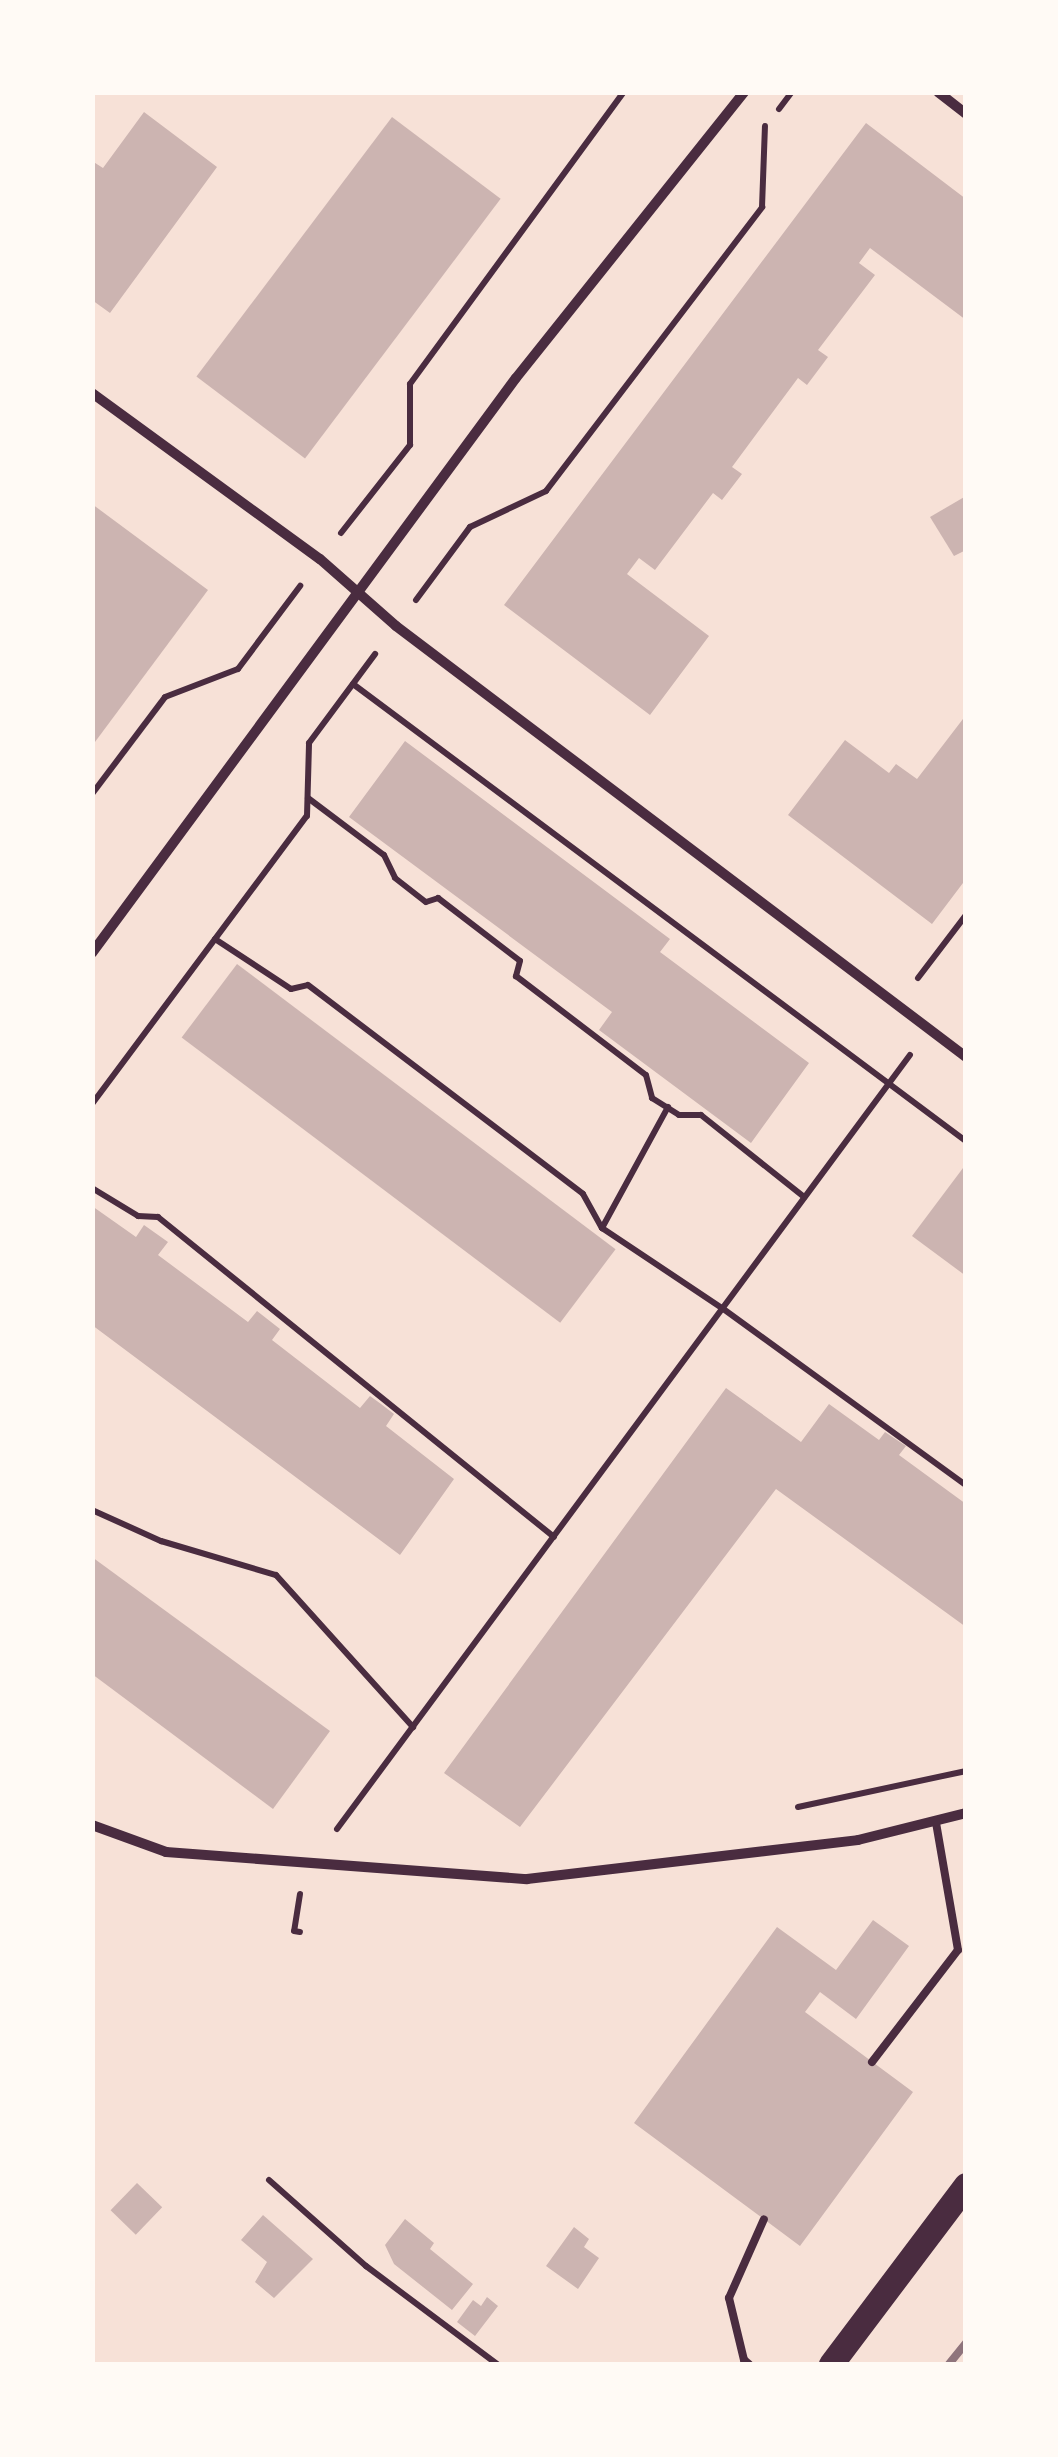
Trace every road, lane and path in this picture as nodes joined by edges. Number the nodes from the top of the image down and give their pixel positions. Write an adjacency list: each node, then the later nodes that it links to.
1 (624, 92): 7 (path)
2 (744, 92): 8 (street)
3 (792, 92): 9 (path)
4 (938, 92): 5 (street)
5 (966, 114)
6 (92, 393): 7 (street)
7 (320, 559): 8 (street); 11 (path)
8 (359, 589): 9 (street); 15 (street)
9 (396, 626): 10 (path); 16 (street)
10 (353, 684): 12 (path); 19 (path)
11 (92, 794)
12 (308, 798): 14 (path); 21 (path)
13 (966, 916): 16 (path)
14 (215, 940): 20 (path); 25 (path)
15 (92, 952)
16 (896, 1007): 17 (street)
17 (929, 1030): 18 (street); 19 (path)
18 (966, 1057)
19 (889, 1082): 22 (path); 24 (path)
20 (92, 1104)
21 (668, 1107): 24 (path); 25 (path)
22 (966, 1140)
23 (92, 1188): 29 (path)
24 (804, 1197): 26 (path)
25 (602, 1228): 26 (path)
26 (722, 1308): 27 (path); 29 (path)
27 (966, 1485)
28 (92, 1510): 30 (path)
29 (554, 1537): 30 (path)
30 (412, 1728): 36 (path)
31 (966, 1771): 32 (path)
32 (787, 1809)
33 (966, 1812): 34 (street)
34 (936, 1822): 38 (street); 39 (lane)
35 (92, 1825): 38 (street)
36 (340, 1826): 37 (path); 38 (path)
37 (357, 1827)
38 (310, 1866)
39 (962, 1951): 40 (lane)
40 (872, 2062)
41 (269, 2180): 44 (path)
42 (966, 2185): 46 (main road)
43 (764, 2220): 45 (lane)
44 (498, 2364)
45 (749, 2364)
46 (830, 2364)

